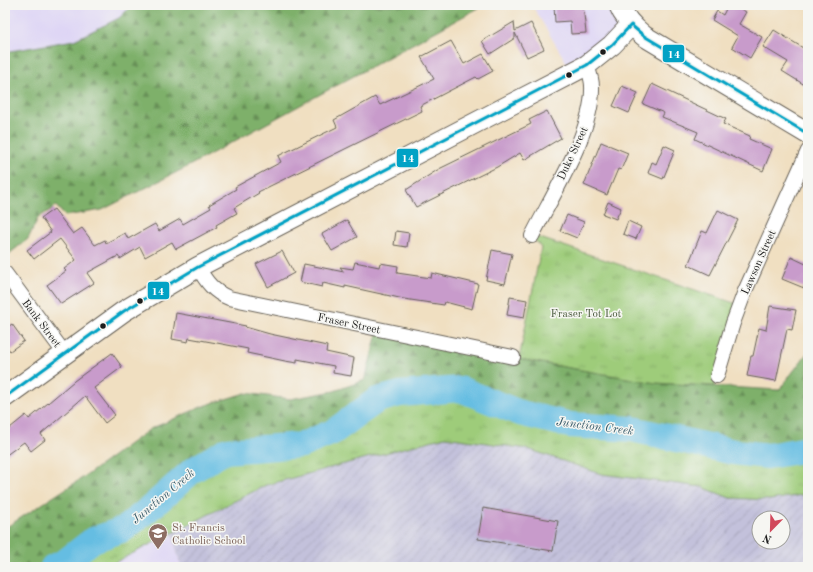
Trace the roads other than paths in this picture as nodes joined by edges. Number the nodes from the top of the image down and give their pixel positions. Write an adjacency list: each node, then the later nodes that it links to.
1 (619, 5): 2 (street)
2 (631, 25): 3 (street); 4 (street)
3 (587, 65): 6 (street, Duke Street); 7 (street)
4 (808, 134)
5 (808, 151): 11 (street, Lawson Street)
6 (532, 236)
7 (198, 267): 9 (street); 10 (street, Fraser Street)
8 (5, 273): 9 (street, Bank Street)
9 (65, 354): 12 (street)
10 (513, 357)
11 (717, 376)
12 (5, 397)

